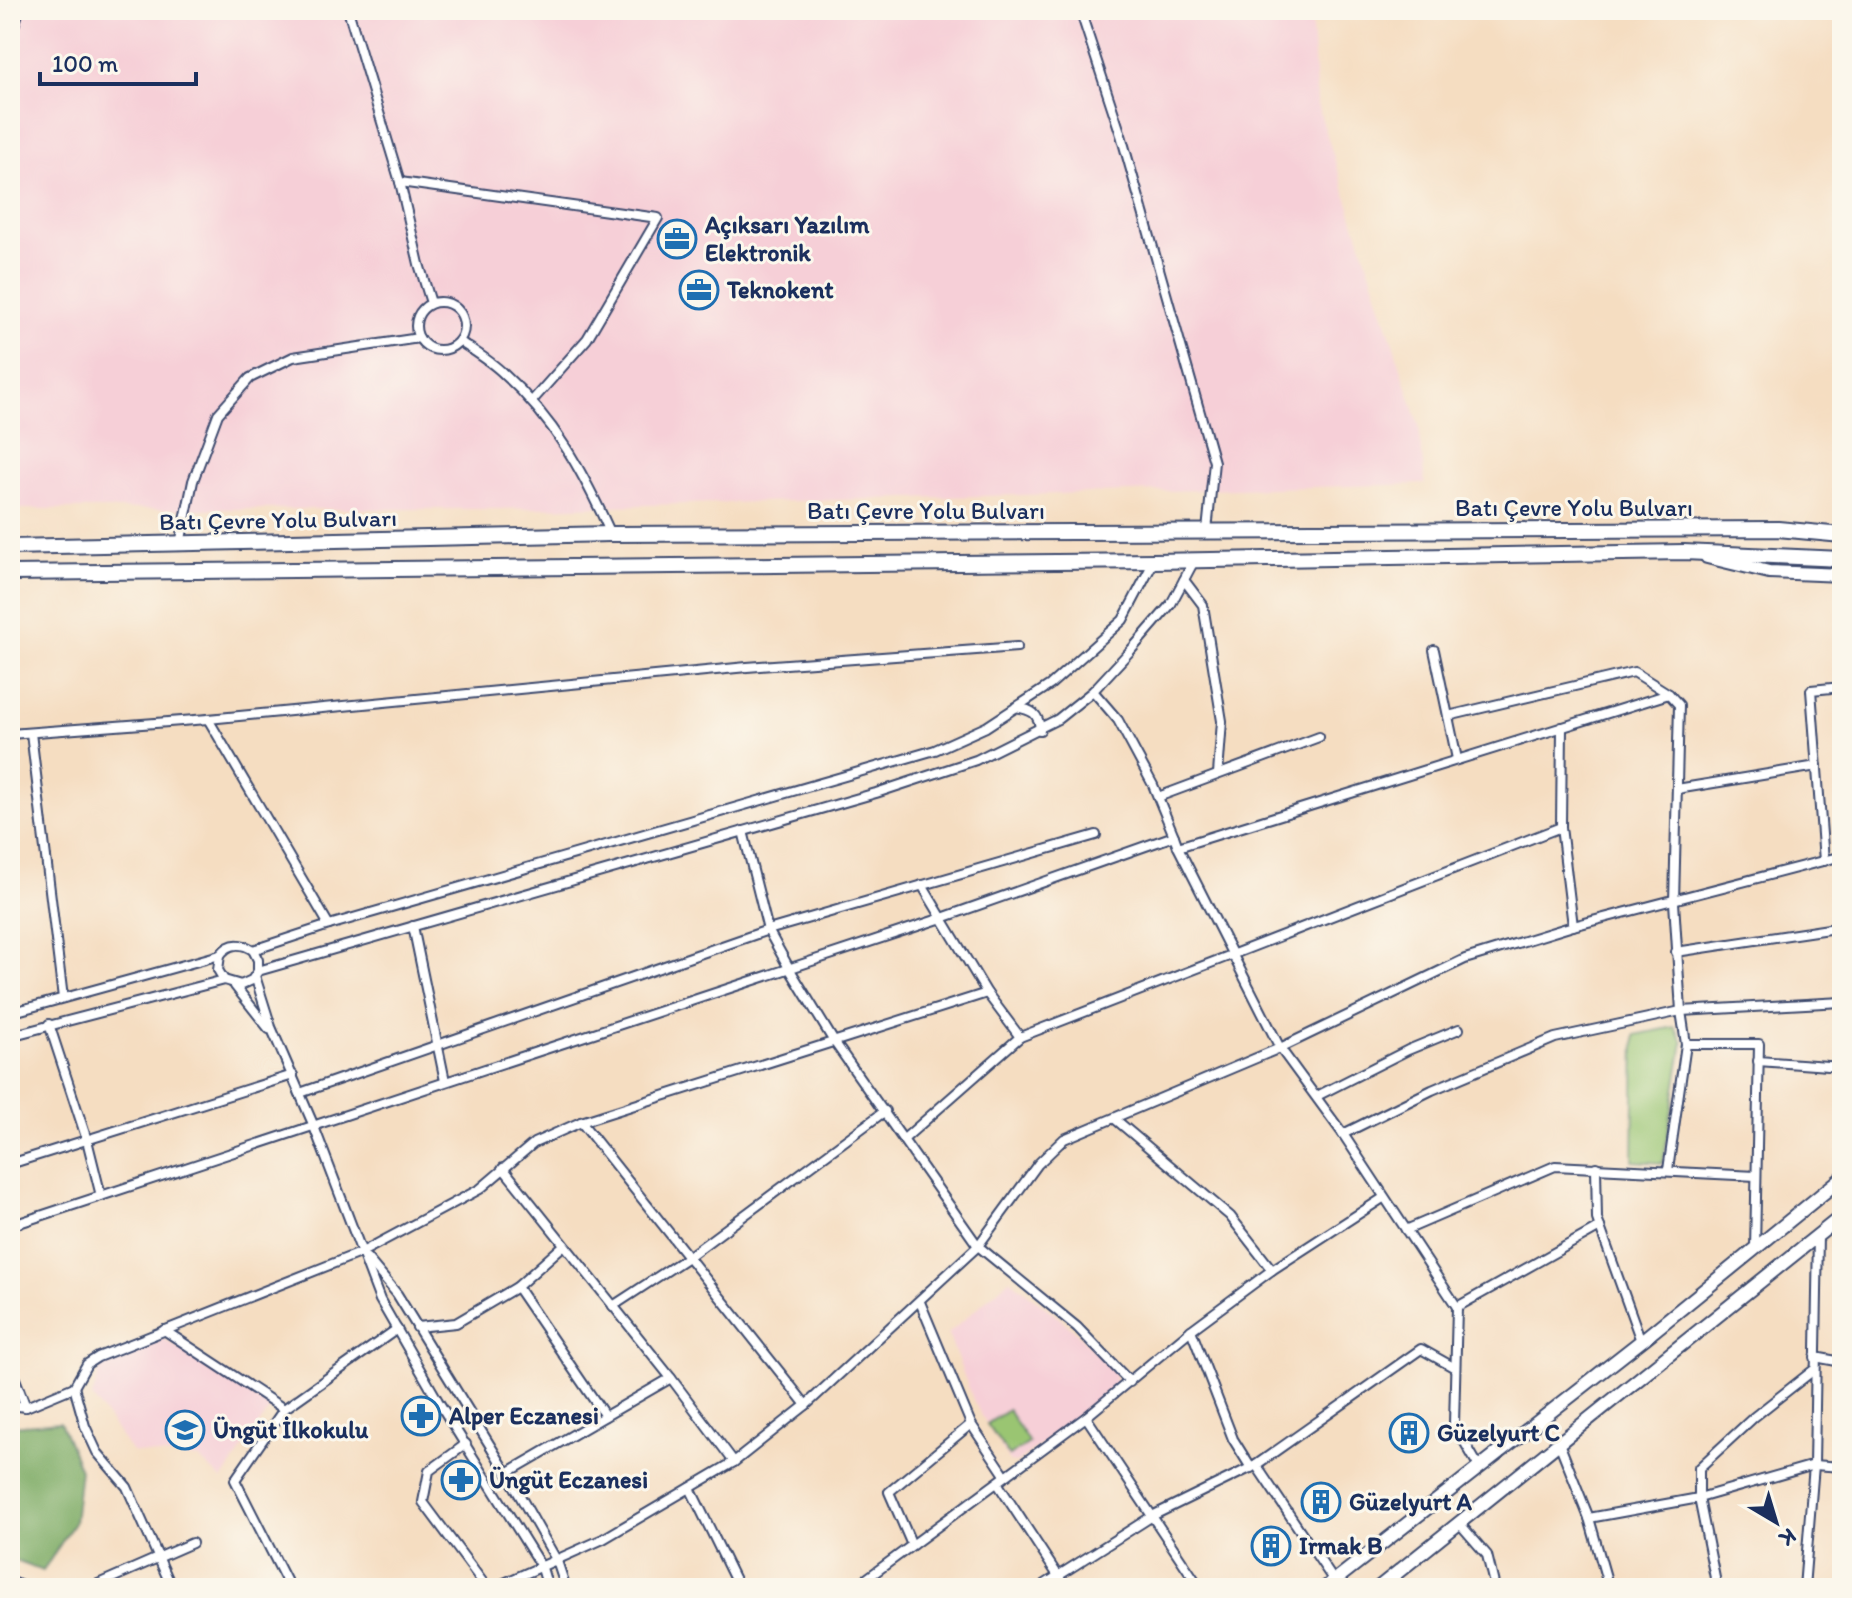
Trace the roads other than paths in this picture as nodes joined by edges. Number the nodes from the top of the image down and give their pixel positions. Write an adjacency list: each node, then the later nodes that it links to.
1 (18, 10): 4 (street)
2 (348, 10): 5 (street)
3 (1080, 10): 10 (street)
4 (10, 35)
5 (400, 182): 6 (street); 9 (street)
6 (431, 303): 7 (street); 8 (street)
7 (419, 338): 8 (street); 13 (street)
8 (459, 341): 9 (street)
9 (532, 401): 11 (street)
10 (1207, 531): 11 (highway, Batı Çevre Yolu Bulvarı); 12 (highway, Batı Çevre Yolu Bulvarı)
11 (611, 534): 13 (highway, Batı Çevre Yolu Bulvarı)
12 (1842, 535)
13 (180, 544): 14 (highway, Batı Çevre Yolu Bulvarı)
14 (12, 545)
15 (1684, 552): 16 (highway, Batı Çevre Yolu Bulvarı); 18 (highway, Batı Çevre Yolu Bulvarı); 20 (main road)
16 (1842, 559)
17 (1154, 561): 18 (highway, Batı Çevre Yolu Bulvarı); 19 (highway, Batı Çevre Yolu Bulvarı); 27 (street)
18 (1194, 561): 21 (street)
19 (10, 573)
20 (1842, 575)
21 (1184, 580): 25 (street); 37 (street)
22 (1017, 647): 29 (street)
23 (1434, 650): 28 (street)
24 (1842, 687): 36 (street)
25 (1093, 691): 31 (street); 39 (street)
26 (1669, 694): 28 (street); 30 (street); 38 (street)
27 (1016, 707): 31 (street); 50 (street)
28 (1448, 716): 35 (street)
29 (208, 719): 32 (street); 50 (street)
30 (1562, 727): 35 (street); 40 (street)
31 (1040, 730): 41 (street)
32 (31, 733): 33 (street); 64 (street)
33 (10, 734)
34 (1319, 737): 37 (street)
35 (1457, 759): 44 (street)
36 (1817, 766): 38 (street); 46 (street)
37 (1218, 774): 39 (street)
38 (1677, 789): 48 (street)
39 (1158, 797): 43 (street)
40 (1561, 827): 52 (street); 58 (street)
41 (743, 831): 51 (street); 54 (street)
42 (1096, 835): 47 (street)
43 (1174, 836): 44 (street); 49 (street)
44 (1178, 847): 58 (street)
45 (1842, 856): 46 (street)
46 (1824, 861): 48 (street)
47 (922, 885): 49 (street); 54 (street)
48 (1674, 902): 52 (street); 56 (street)
49 (942, 918): 59 (street); 63 (street)
50 (329, 925): 55 (street)
51 (413, 926): 60 (street); 75 (street)
52 (1573, 926): 76 (street)
53 (1842, 927): 56 (street)
54 (768, 930): 59 (street); 75 (street)
55 (253, 950): 57 (street); 60 (street)
56 (1676, 952): 66 (street)
57 (220, 955): 61 (street); 64 (street)
58 (1231, 955): 71 (street); 76 (street)
59 (789, 968): 73 (street); 80 (street)
60 (257, 974): 62 (street); 72 (street)
61 (224, 980): 62 (street); 68 (street)
62 (235, 986): 72 (street)
63 (987, 993): 71 (street); 73 (street)
64 (63, 998): 67 (street)
65 (1842, 1002): 66 (street)
66 (1681, 1011): 74 (street); 87 (street)
67 (10, 1013)
68 (49, 1024): 70 (street); 89 (street)
69 (1459, 1029): 82 (street)
70 (10, 1036)
71 (1020, 1037): 88 (street)
72 (277, 1039): 79 (street)
73 (833, 1040): 83 (street); 85 (street)
74 (1686, 1044): 77 (street); 93 (street)
75 (437, 1046): 80 (street); 81 (street)
76 (1280, 1048): 82 (street); 84 (street)
77 (1758, 1061): 78 (street); 94 (street)
78 (1842, 1067)
79 (293, 1075): 81 (street); 89 (street)
80 (445, 1081): 86 (street)
81 (300, 1093): 86 (street)
82 (1317, 1096): 87 (street)
83 (885, 1111): 88 (street); 107 (street)
84 (1115, 1119): 104 (street); 108 (street)
85 (581, 1122): 92 (street); 107 (street)
86 (313, 1124): 96 (street); 106 (street)
87 (1343, 1134): 97 (street)
88 (904, 1139): 104 (street)
89 (87, 1140): 90 (street); 96 (street)
90 (10, 1164)
91 (1596, 1167): 93 (street); 100 (street); 101 (street)
92 (503, 1168): 103 (street); 106 (street)
93 (1668, 1170): 94 (street)
94 (1756, 1176): 105 (street)
95 (1842, 1178): 105 (main road)
96 (101, 1196): 99 (street)
97 (1383, 1198): 101 (street); 108 (street)
98 (1842, 1216): 102 (main road)
99 (10, 1226)
100 (1600, 1227): 112 (street); 117 (street)
101 (1406, 1230): 112 (street)
102 (1818, 1235): 118 (street); 133 (main road)
103 (564, 1245): 109 (street); 111 (street)
104 (978, 1246): 110 (street); 124 (street)
105 (1755, 1250): 117 (main road)
106 (362, 1252): 113 (street); 114 (street); 115 (street)
107 (688, 1257): 111 (street); 127 (street)
108 (1272, 1270): 116 (street)
109 (517, 1287): 113 (street); 130 (street)
110 (920, 1302): 127 (street); 132 (street)
111 (613, 1306): 123 (street)
112 (1457, 1307): 121 (street)
113 (417, 1327): 140 (street)
114 (397, 1329): 129 (street); 134 (street)
115 (164, 1330): 125 (street); 129 (street)
116 (1191, 1330): 124 (street); 137 (street)
117 (1641, 1341): 138 (main road)
118 (1815, 1357): 119 (street); 122 (street)
119 (1842, 1362)
120 (10, 1366): 128 (street)
121 (1455, 1368): 137 (street); 138 (street)
122 (1815, 1369): 136 (street); 144 (street)
123 (671, 1378): 130 (street); 135 (street)
124 (1130, 1382): 131 (street)
125 (74, 1387): 128 (street); 150 (street)
126 (10, 1405): 128 (street)
127 (806, 1405): 135 (street)
128 (26, 1407)
129 (284, 1409): 159 (street)
130 (605, 1416): 140 (street)
131 (1086, 1417): 141 (street); 145 (street)
132 (971, 1424): 141 (street); 149 (street)
133 (1559, 1443): 146 (street); 147 (main road)
134 (466, 1444): 152 (street); 160 (street)
135 (734, 1462): 143 (street)
136 (1814, 1465): 139 (street); 144 (street); 172 (street)
137 (1254, 1466): 145 (street); 155 (street)
138 (1479, 1467): 155 (main road)
139 (1842, 1467)
140 (507, 1473): 151 (street)
141 (1005, 1475): 142 (street)
142 (998, 1484): 149 (street); 153 (street)
143 (690, 1488): 151 (street); 163 (street)
144 (1699, 1498): 146 (street); 171 (street)
145 (1154, 1515): 153 (street); 167 (street)
146 (1589, 1518): 170 (street)
147 (1460, 1524): 168 (main road); 169 (street)
148 (192, 1543): 150 (street)
149 (912, 1545): 164 (street)
150 (159, 1558): 157 (street); 158 (street)
151 (557, 1561): 152 (street); 162 (street)
152 (542, 1568): 160 (street); 161 (street)
153 (1058, 1576): 165 (street); 166 (street)
154 (10, 1581): 156 (street)
155 (1329, 1584)
156 (26, 1588)
157 (89, 1588)
158 (172, 1588)
159 (290, 1588)
160 (490, 1588)
161 (548, 1588)
162 (566, 1588)
163 (739, 1588)
164 (854, 1588)
165 (1039, 1588)
166 (1066, 1588)
167 (1200, 1588)
168 (1378, 1588)
169 (1495, 1588)
170 (1609, 1588)
171 (1717, 1588)
172 (1804, 1588)

